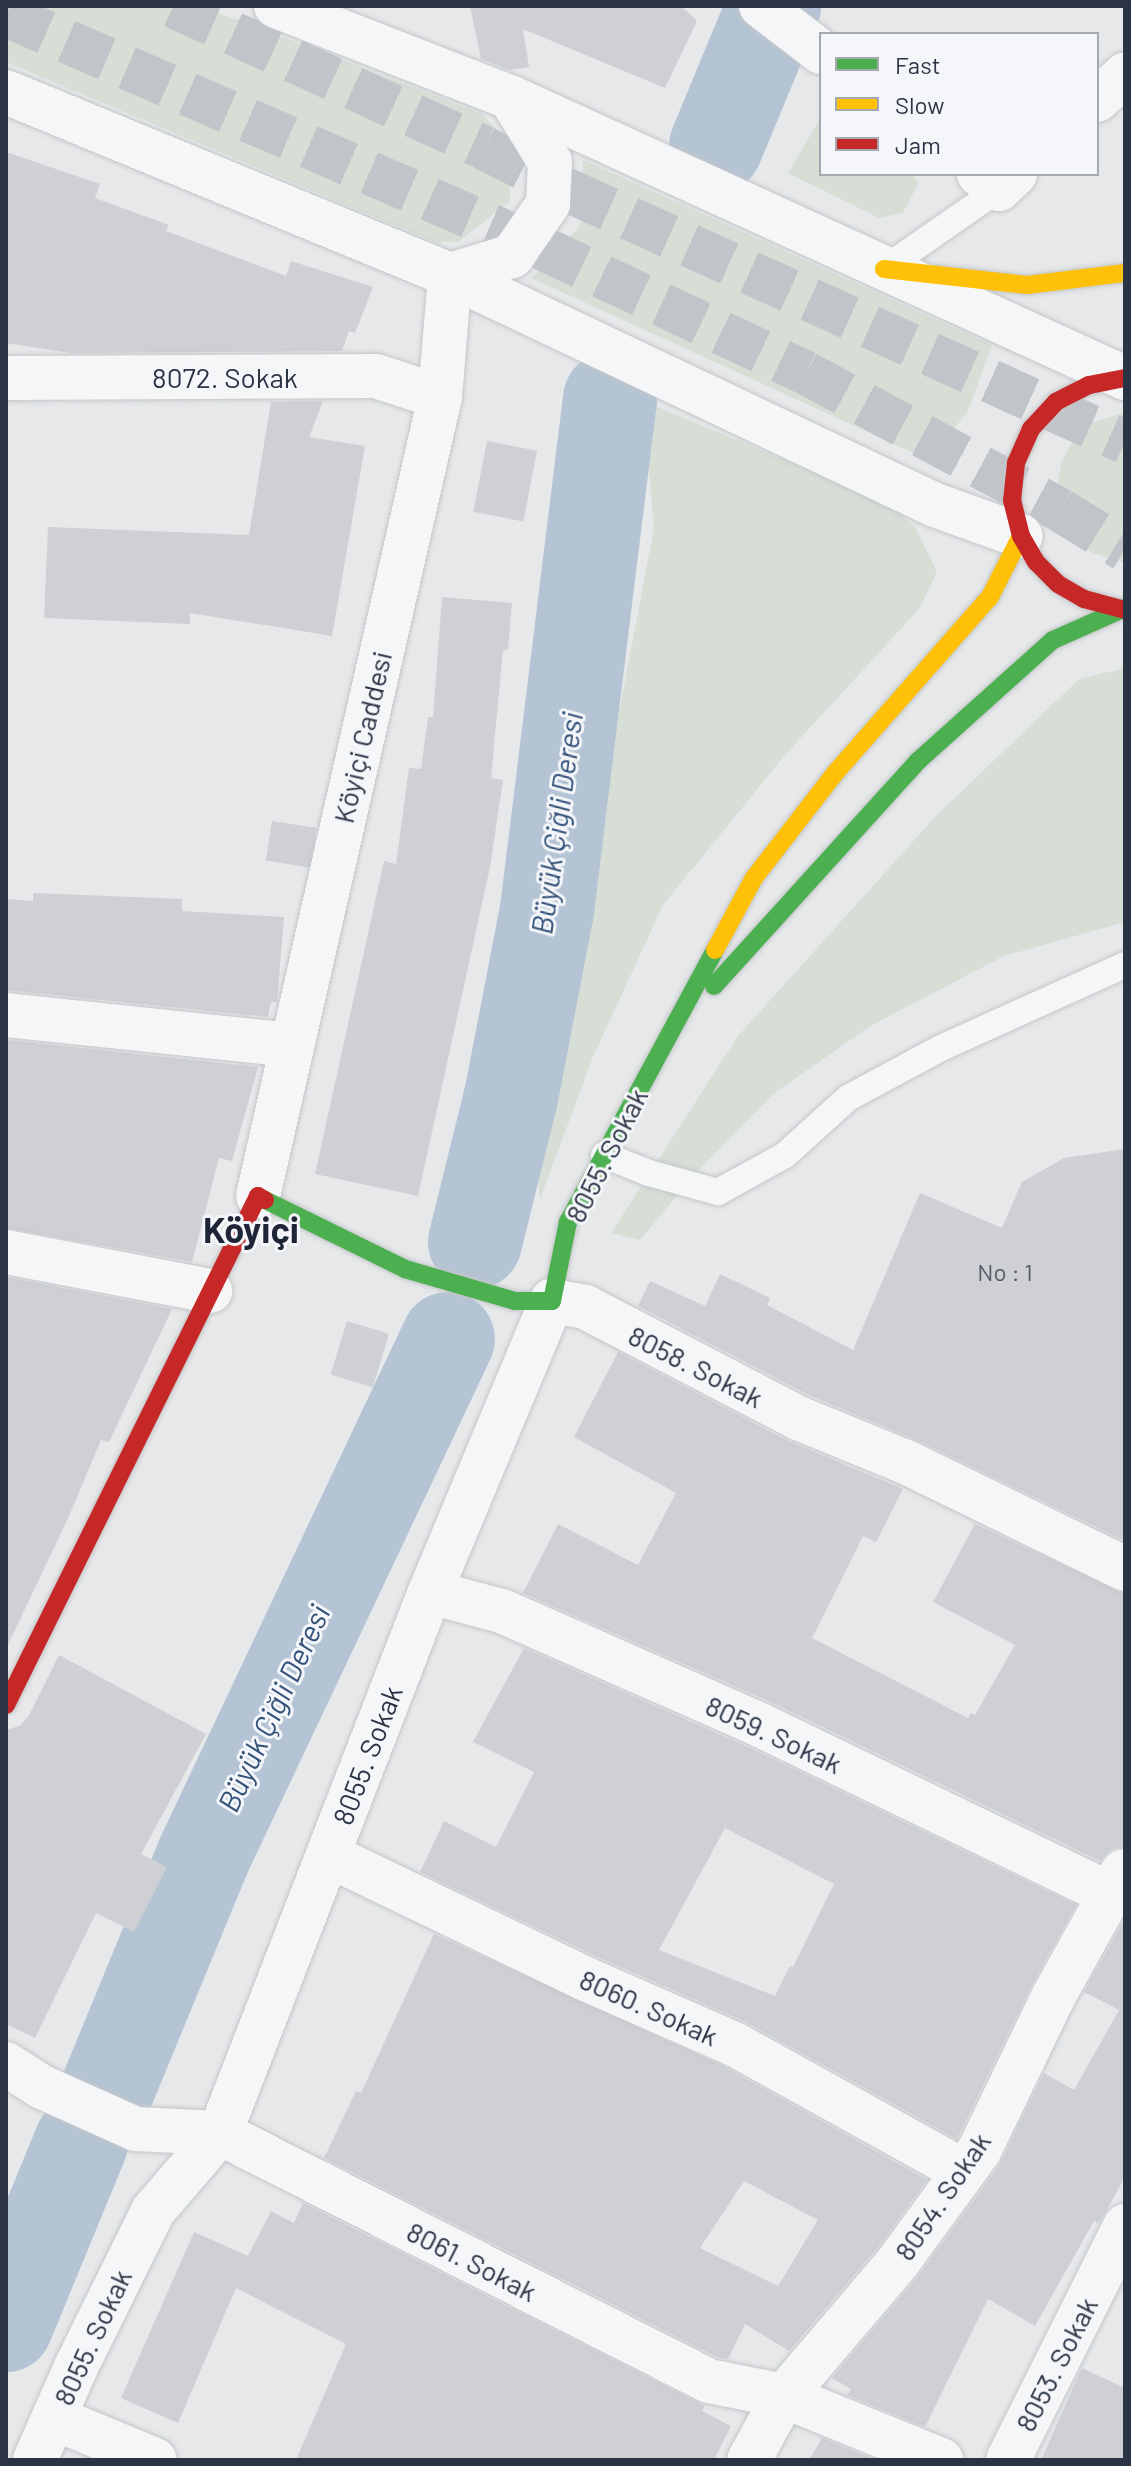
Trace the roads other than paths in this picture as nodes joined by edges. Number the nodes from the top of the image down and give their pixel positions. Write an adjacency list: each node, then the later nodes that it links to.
1 (276, 6): 6 (street)
2 (761, 6): 3 (street)
3 (819, 50)
4 (1125, 75): 7 (street)
5 (6, 92): 11 (street)
6 (510, 97): 9 (street); 11 (street)
7 (1099, 98)
8 (998, 179): 9 (lane)
9 (884, 269): 10 (street); 13 (street)
10 (1125, 273)
11 (450, 275): 14 (street, Köyiçi Caddesi); 15 (street)
12 (6, 378): 14 (street, 8072. Sokak)
13 (1125, 378): 15 (street)
14 (440, 397): 20 (street, Köyiçi Caddesi)
15 (1021, 536): 16 (street); 19 (street)
16 (1123, 609): 19 (street)
17 (1125, 965): 21 (lane)
18 (6, 1015): 20 (street)
19 (669, 1035): 21 (street, 8055. Sokak)
20 (292, 1045): 22 (street, Köyiçi Caddesi)
21 (604, 1155): 25 (street, 8055. Sokak)
22 (258, 1196): 24 (street); 25 (street, 8058. Sokak)
23 (6, 1252): 24 (street)
24 (210, 1291): 28 (street)
25 (534, 1301): 26 (street, 8058. Sokak); 27 (street, 8055. Sokak)
26 (1125, 1569)
27 (430, 1592): 29 (street, 8055. Sokak); 30 (street, 8059. Sokak)
28 (6, 1705)
29 (328, 1855): 32 (street, 8055. Sokak); 33 (street, 8060. Sokak)
30 (1118, 1881): 33 (street, 8054. Sokak)
31 (24, 2076): 32 (street, 8061. Sokak)
32 (220, 2133): 35 (street, 8061. Sokak); 36 (street, 8055. Sokak)
33 (963, 2171): 35 (street, 8054. Sokak)
34 (1125, 2226): 41 (street, 8053. Sokak)
35 (784, 2396): 39 (street, 8054. Sokak); 40 (street, 8061. Sokak)
36 (54, 2418): 37 (street, 8055. Sokak); 38 (street)
37 (35, 2460)
38 (155, 2460)
39 (749, 2460)
40 (941, 2460)
41 (1008, 2460)

